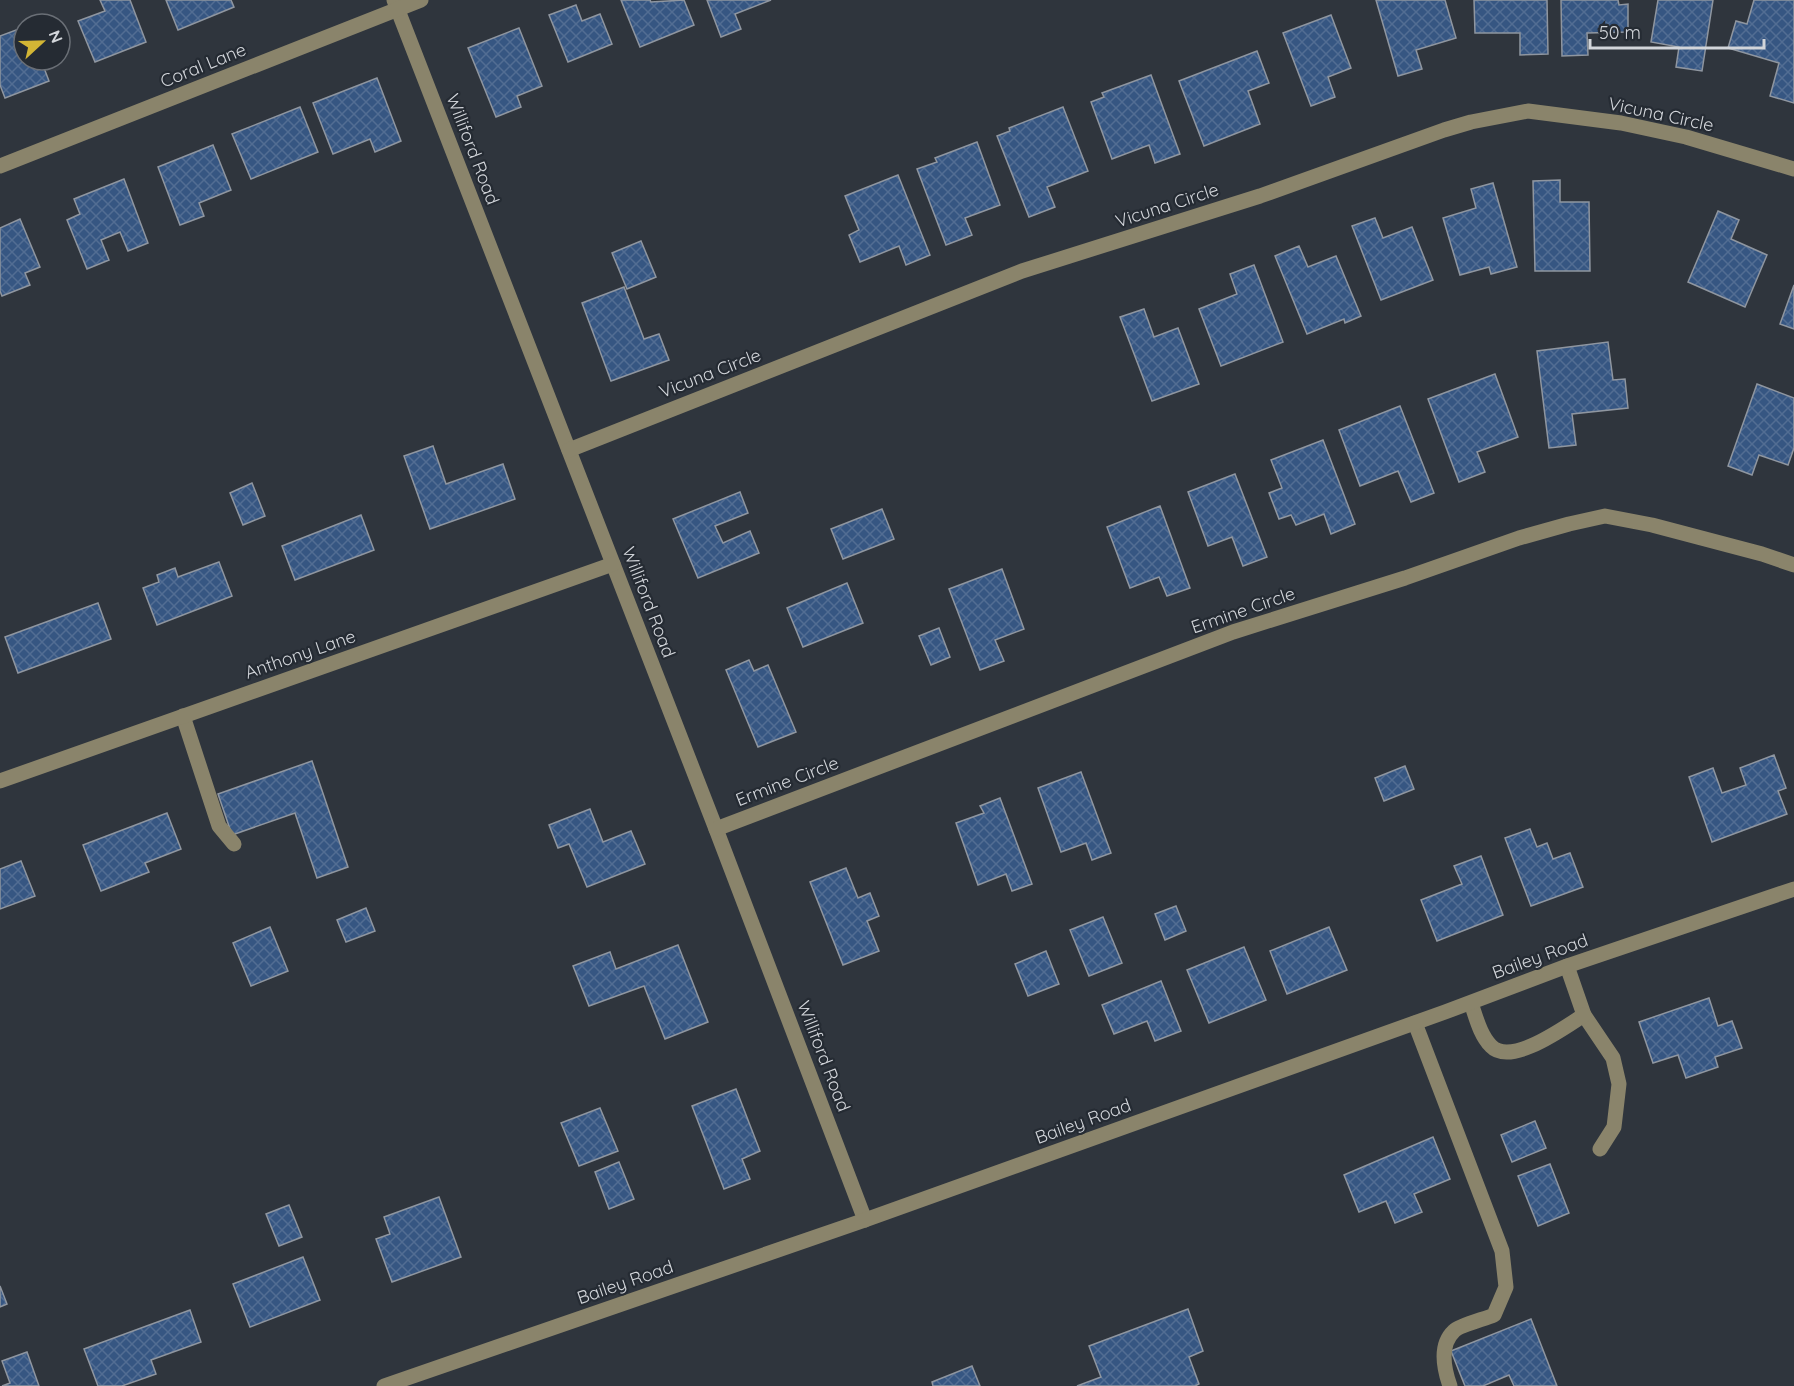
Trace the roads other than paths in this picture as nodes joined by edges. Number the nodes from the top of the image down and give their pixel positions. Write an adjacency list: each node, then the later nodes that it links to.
1 (420, 0): 2 (street, Coral Lane)
2 (396, 5): 3 (street, Coral Lane); 5 (street, Williford Road)
3 (0, 166)
4 (1794, 169): 5 (street, Vicuna Circle)
5 (569, 450): 6 (street, Williford Road)
6 (614, 564): 8 (street, Anthony Lane); 10 (street, Williford Road)
7 (1794, 566): 10 (street, Ermine Circle)
8 (183, 716): 9 (street, Anthony Lane); 11 (street)
9 (0, 781)
10 (717, 829): 18 (street, Williford Road)
11 (234, 844)
12 (1794, 889): 13 (street, Bailey Road)
13 (1567, 966): 14 (street, Bailey Road); 15 (street)
14 (1472, 1003): 15 (street); 16 (street, Bailey Road)
15 (1584, 1015): 17 (street)
16 (1415, 1023): 18 (street, Bailey Road); 20 (street)
17 (1600, 1149)
18 (865, 1220): 19 (street, Bailey Road)
19 (384, 1386)
20 (1450, 1386)

